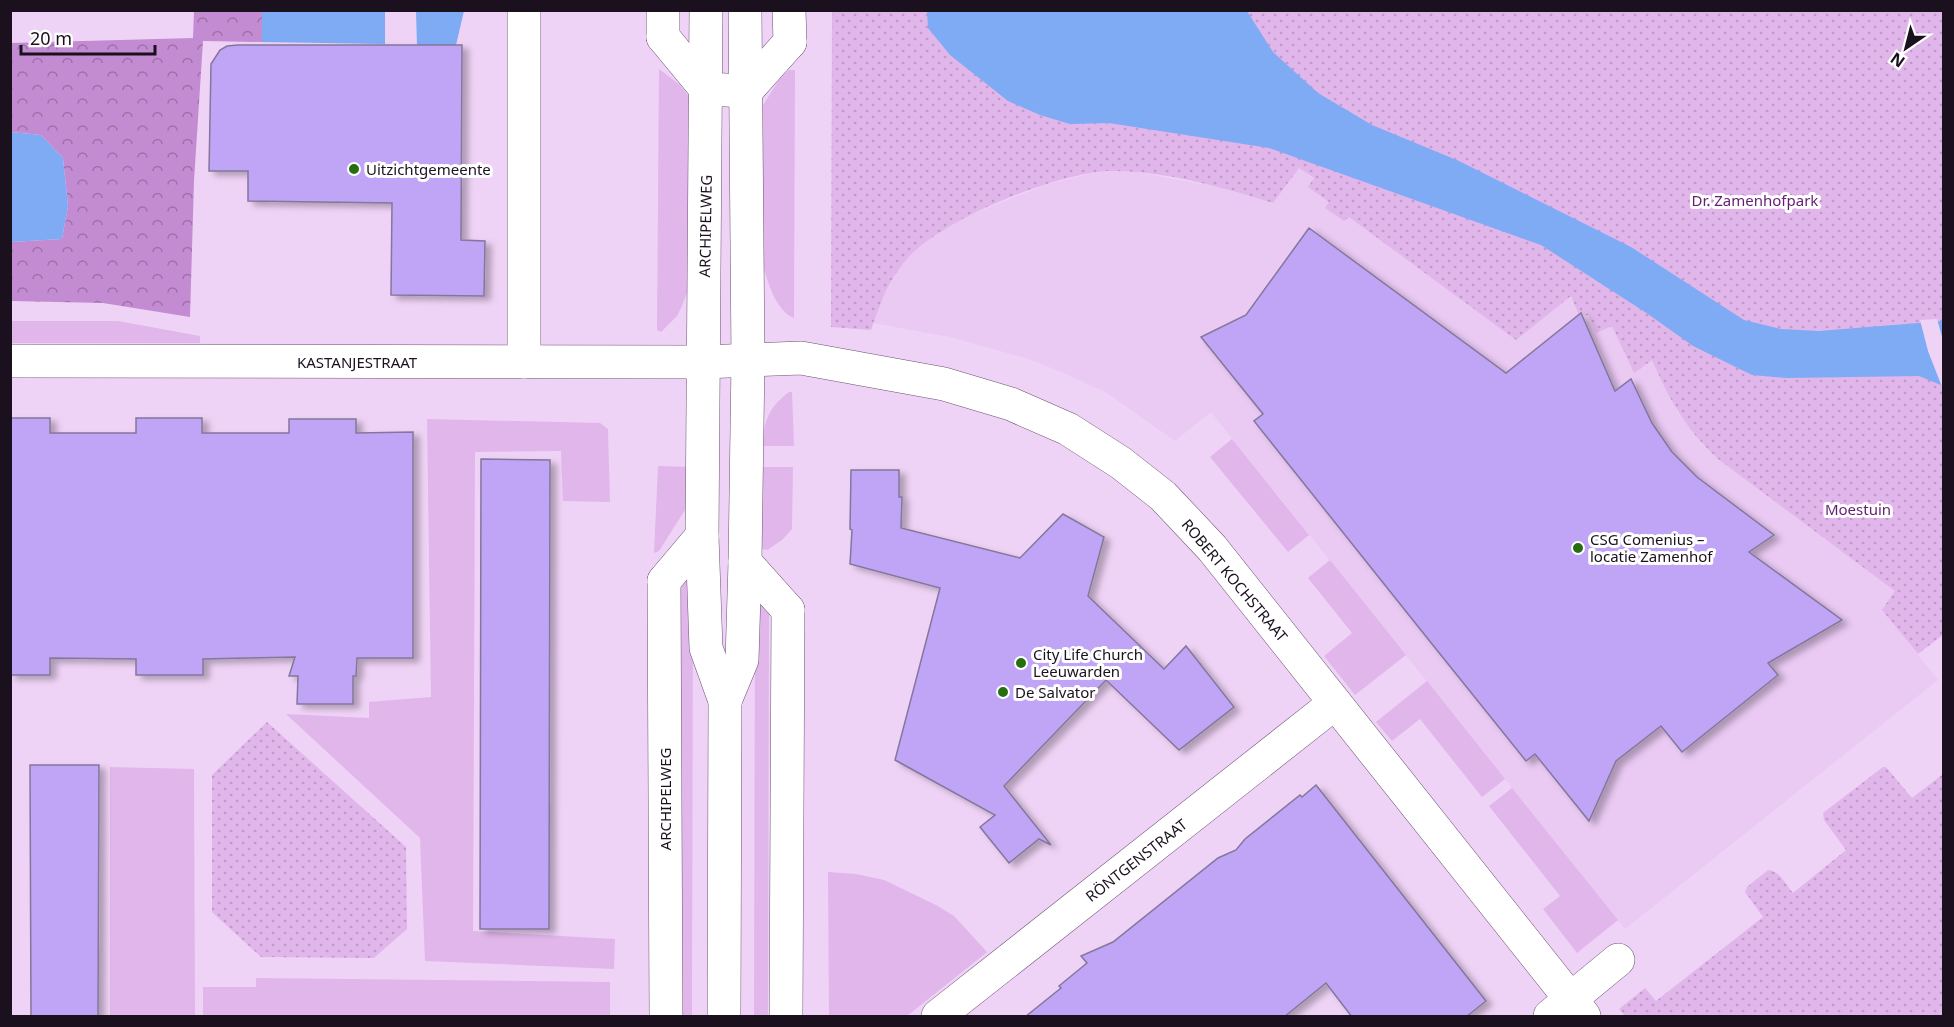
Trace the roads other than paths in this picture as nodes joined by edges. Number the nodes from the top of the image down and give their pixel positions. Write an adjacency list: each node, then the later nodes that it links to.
1 (524, 10): 10 (street)
2 (706, 10): 6 (street, ARCHIPELWEG)
3 (746, 10): 7 (street, ARCHIPELWEG)
4 (663, 24): 6 (street)
5 (790, 26): 7 (street)
6 (706, 89): 7 (street); 11 (street, ARCHIPELWEG)
7 (746, 92): 9 (street, ARCHIPELWEG)
8 (10, 361): 10 (street, KASTANJESTRAAT)
9 (748, 361): 11 (street); 13 (street, ARCHIPELWEG); 15 (street, ROBERT KOCHSTRAAT)
10 (524, 362): 11 (street, KASTANJESTRAAT)
11 (704, 362): 12 (street, ARCHIPELWEG)
12 (702, 536): 14 (street, ARCHIPELWEG); 18 (street, ARCHIPELWEG)
13 (745, 561): 14 (street, ARCHIPELWEG); 20 (street)
14 (725, 701): 19 (street, ARCHIPELWEG)
15 (1335, 703): 17 (street, ROBERT KOCHSTRAAT); 21 (street, RÖNTGENSTRAAT)
16 (1618, 960): 17 (street)
17 (1568, 1011)
18 (666, 1017)
19 (724, 1017)
20 (786, 1017)
21 (938, 1017)

